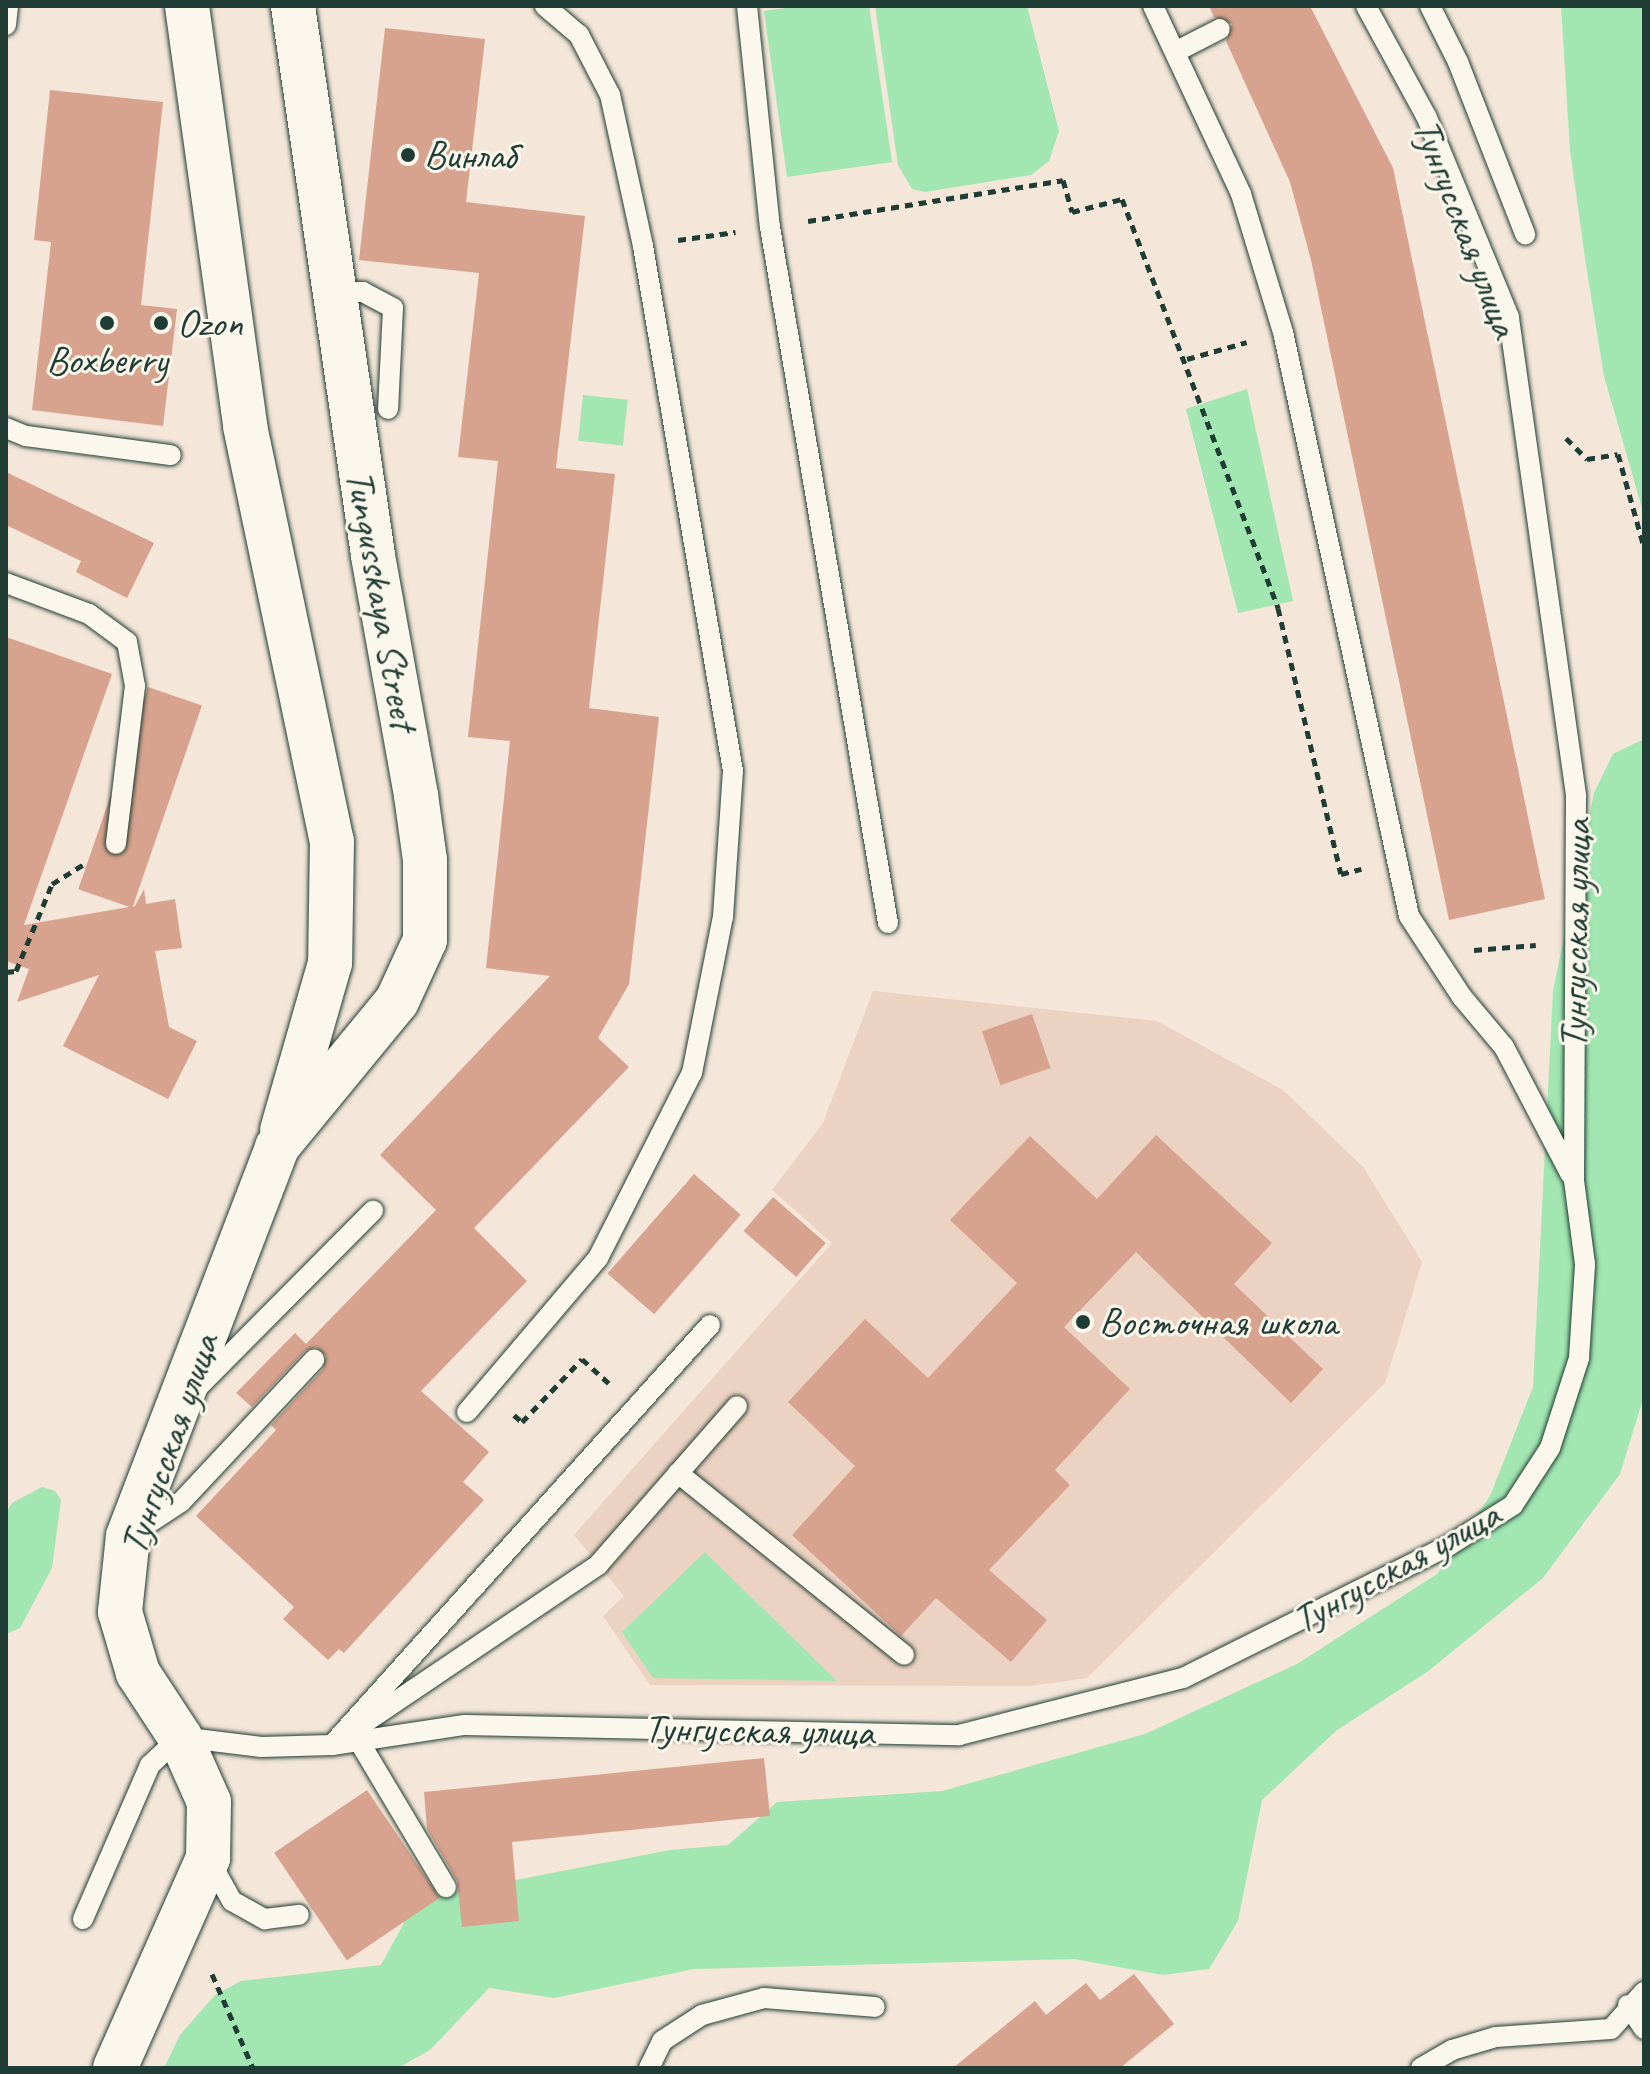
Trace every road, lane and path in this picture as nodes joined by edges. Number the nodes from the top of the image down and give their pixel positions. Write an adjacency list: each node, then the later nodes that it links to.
1 (8, 6): 9 (lane)
2 (187, 6): 31 (main road)
3 (293, 6): 16 (main road, Tungusskaya Street)
4 (545, 6): 39 (lane)
5 (747, 6): 27 (lane)
6 (1153, 6): 11 (lane)
7 (1366, 6): 28 (lane, Тунгусская улица)
8 (1430, 6): 14 (lane)
9 (6, 25)
10 (1220, 29): 11 (lane)
11 (1177, 51): 17 (lane)
12 (828, 218): 18 (path)
13 (738, 231): 15 (path)
14 (1525, 234)
15 (679, 240)
16 (333, 292): 19 (lane); 31 (main road, Tungusskaya Street)
17 (1283, 332): 18 (path); 29 (lane)
18 (1187, 359): 25 (path)
19 (388, 409)
20 (6, 428): 22 (lane)
21 (1556, 428): 23 (path)
22 (171, 455)
23 (1644, 547)
24 (6, 583): 26 (lane)
25 (1331, 834)
26 (116, 844): 30 (path)
27 (888, 923)
28 (1573, 944): 29 (path); 32 (lane, Тунгусская улица)
29 (1433, 952): 32 (lane)
30 (6, 972)
31 (277, 1147): 37 (main road, Тунгусская улица)
32 (1574, 1180): 45 (lane, Тунгусская улица)
33 (373, 1211): 37 (lane)
34 (710, 1325): 46 (lane)
35 (582, 1359): 40 (path)
36 (314, 1360): 42 (lane)
37 (180, 1405): 42 (main road, Тунгусская улица)
38 (737, 1406): 41 (lane)
39 (467, 1412)
40 (522, 1422)
41 (678, 1473): 43 (lane); 46 (lane)
42 (128, 1536): 44 (main road, Тунгусская улица)
43 (904, 1655)
44 (180, 1737): 46 (lane, Тунгусская улица); 47 (main road, Тунгусская улица); 50 (lane)
45 (360, 1743): 46 (lane, Тунгусская улица); 48 (lane)
46 (332, 1745)
47 (208, 1858): 49 (lane); 55 (main road, Тунгусская улица)
48 (446, 1887)
49 (299, 1915)
50 (83, 1919)
51 (209, 1966): 56 (path)
52 (1636, 1999): 54 (lane); 58 (lane)
53 (875, 2007): 57 (lane)
54 (1644, 2029)
55 (115, 2068)
56 (253, 2068)
57 (649, 2068)
58 (1421, 2068)

